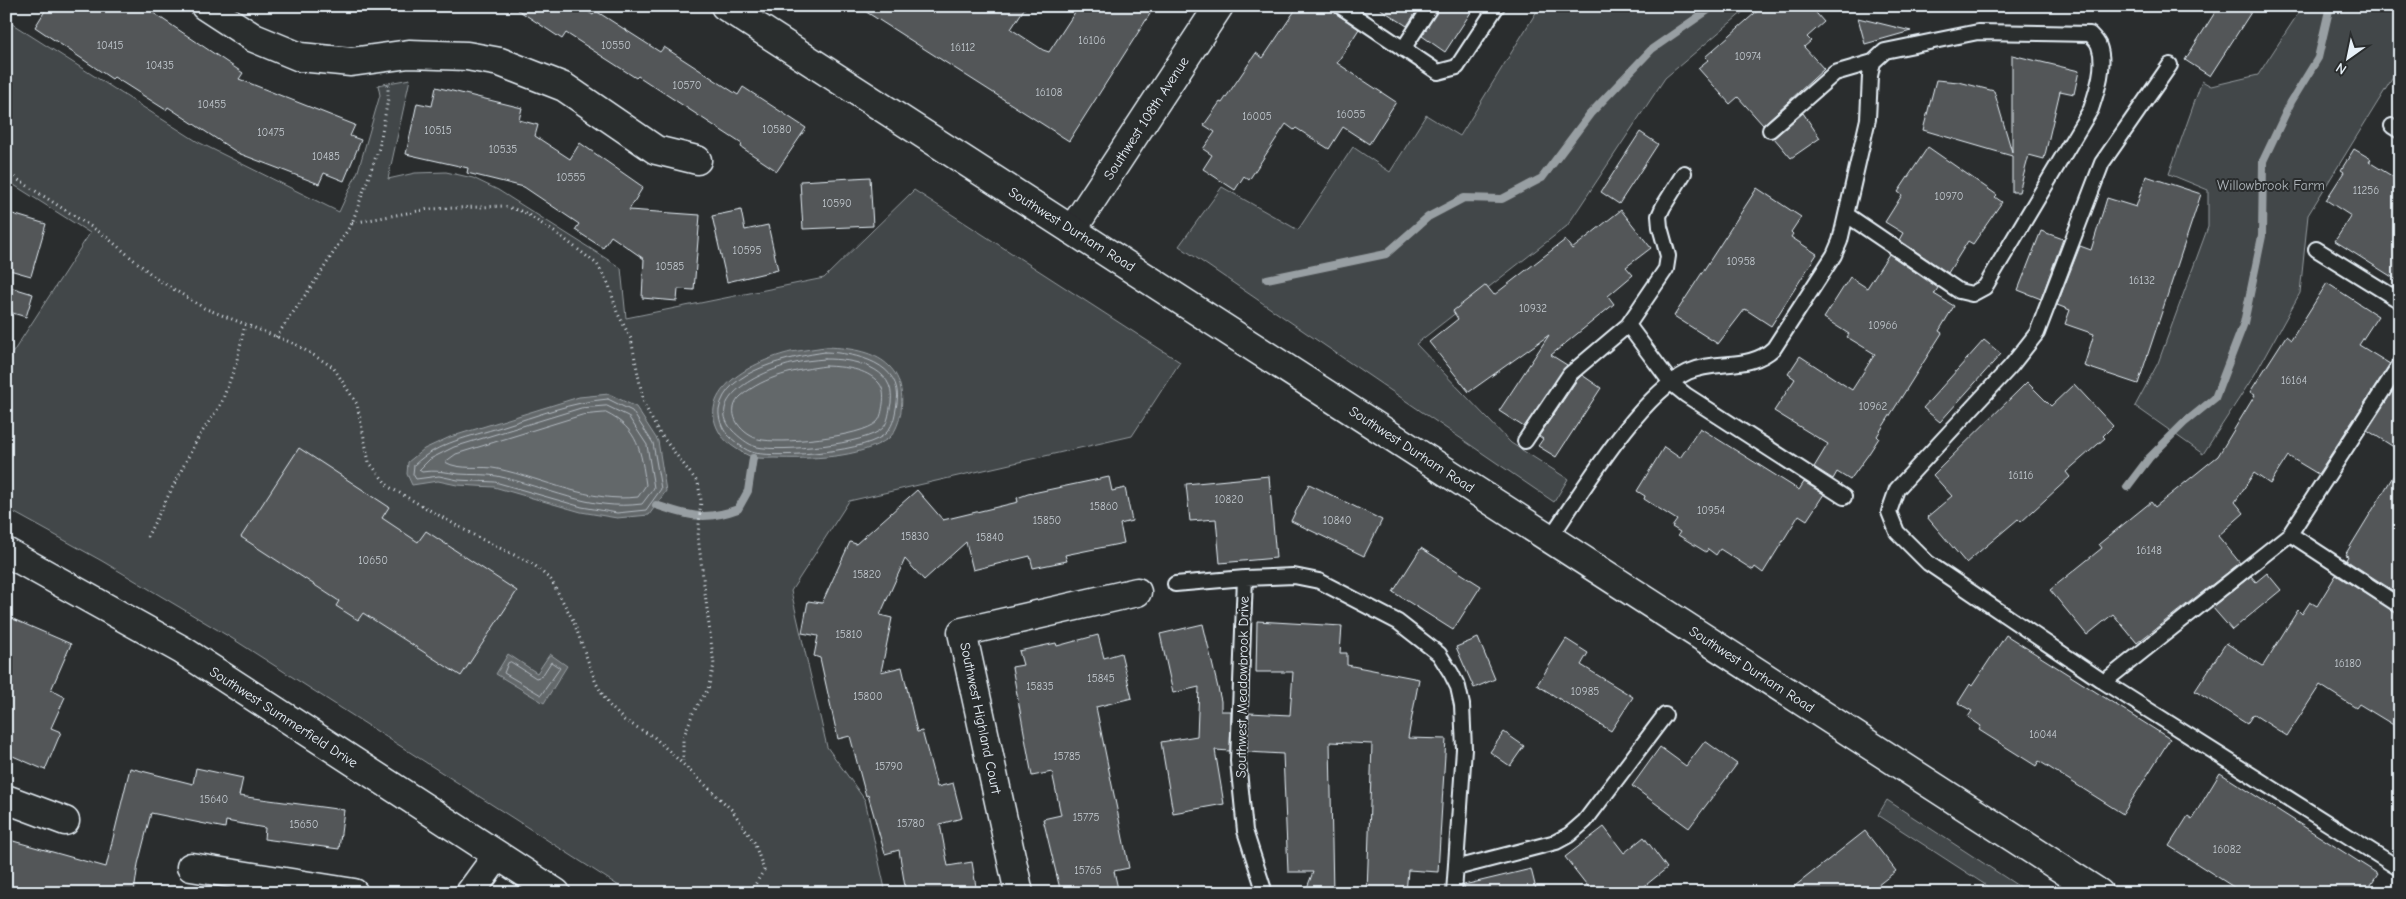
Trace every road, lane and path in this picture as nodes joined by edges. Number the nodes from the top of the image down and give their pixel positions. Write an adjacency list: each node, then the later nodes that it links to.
1 (205, 6): 8 (street)
2 (724, 6): 17 (street, Southwest Durham Road)
3 (1218, 6): 17 (street, Southwest 108th Avenue)
4 (1340, 6): 7 (lane)
5 (1430, 6): 7 (lane)
6 (1497, 6): 7 (lane)
7 (1403, 48)
8 (387, 57): 12 (street); 16 (path)
9 (1873, 62): 11 (lane); 15 (lane); 15 (lane)
10 (2170, 65): 35 (lane)
11 (1770, 130)
12 (697, 160)
13 (6, 172): 20 (path)
14 (1684, 172): 21 (lane)
15 (1848, 215): 24 (lane)
16 (352, 222): 22 (path); 37 (path)
17 (1072, 230): 29 (street, Southwest Durham Road)
18 (2316, 249): 19 (lane)
19 (2400, 301)
20 (245, 325): 22 (path); 28 (path)
21 (1628, 325): 24 (lane); 25 (lane)
22 (276, 337): 37 (path)
23 (2400, 364): 27 (lane)
24 (1671, 383): 26 (lane); 29 (lane)
25 (1525, 441)
26 (1844, 497)
27 (2290, 534): 34 (lane); 35 (lane)
28 (146, 537)
29 (1550, 538): 51 (street, Southwest Durham Road)
30 (6, 552): 40 (street, Southwest Summerfield Drive)
31 (1245, 578): 32 (lane); 42 (lane, Southwest Meadowbrook Drive); 49 (lane, Southwest Meadowbrook Drive)
32 (1175, 584)
33 (1137, 592): 48 (street, Southwest Highland Court)
34 (2400, 606)
35 (2104, 682): 43 (lane)
36 (1665, 715): 42 (lane)
37 (683, 762): 47 (path)
38 (6, 798): 39 (street)
39 (65, 821)
40 (497, 856): 45 (street); 46 (street, Southwest Summerfield Drive)
41 (190, 867): 44 (street)
42 (1456, 868): 50 (lane, Southwest Meadowbrook Drive)
43 (2400, 869)
44 (354, 893)
45 (470, 893)
46 (556, 893)
47 (750, 893)
48 (1020, 893)
49 (1265, 893)
50 (1454, 893)
51 (2099, 893)

